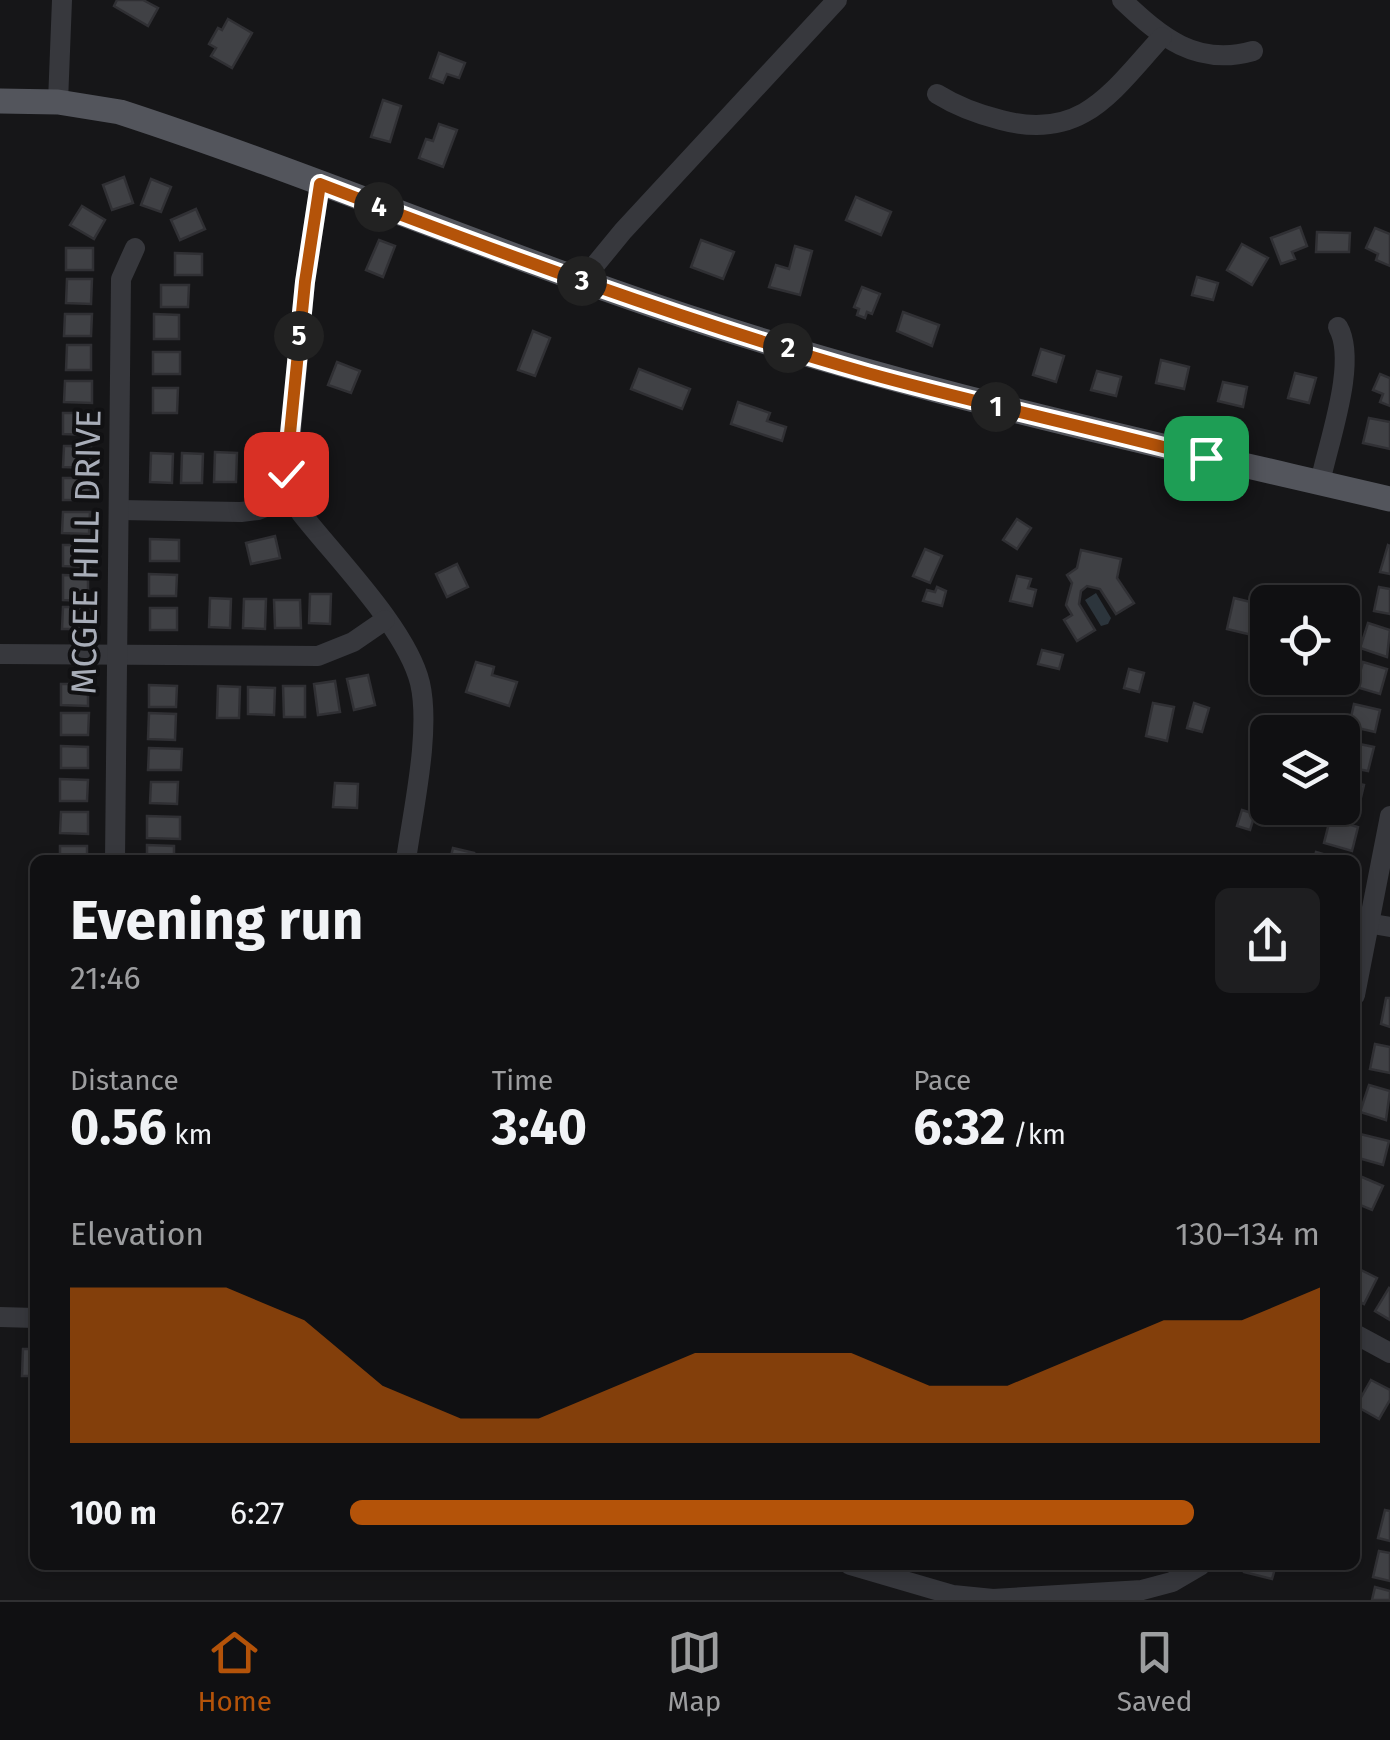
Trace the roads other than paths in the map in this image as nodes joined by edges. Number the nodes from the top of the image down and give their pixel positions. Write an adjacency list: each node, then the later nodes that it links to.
1 (62, 0): 8 (street)
2 (836, 0): 11 (street)
3 (1122, 0): 4 (street)
4 (1162, 37): 5 (street); 6 (street)
5 (1253, 50)
6 (936, 94)
7 (0, 102): 8 (main road)
8 (58, 102): 9 (main road)
9 (320, 184): 11 (main road); 14 (street)
10 (135, 248): 16 (street, MCGEE HILL DRIVE)
11 (582, 281): 13 (main road)
12 (1338, 328): 13 (street)
13 (1320, 482): 15 (main road)
14 (291, 497): 16 (street); 17 (street)
15 (1390, 499)
16 (119, 510): 19 (street, MCGEE HILL DRIVE)
17 (385, 620): 19 (street); 22 (street)
18 (0, 654): 19 (street)
19 (118, 654): 21 (street, MCGEE HILL DRIVE)
20 (1390, 816): 23 (street)
21 (115, 855)
22 (407, 855)
23 (1372, 924): 24 (street)
24 (1360, 974)
25 (0, 1317): 26 (street)
26 (30, 1318)
27 (1360, 1337): 28 (street)
28 (1390, 1353)
29 (877, 1570): 31 (street)
30 (1192, 1570): 31 (street)
31 (1056, 1598)

